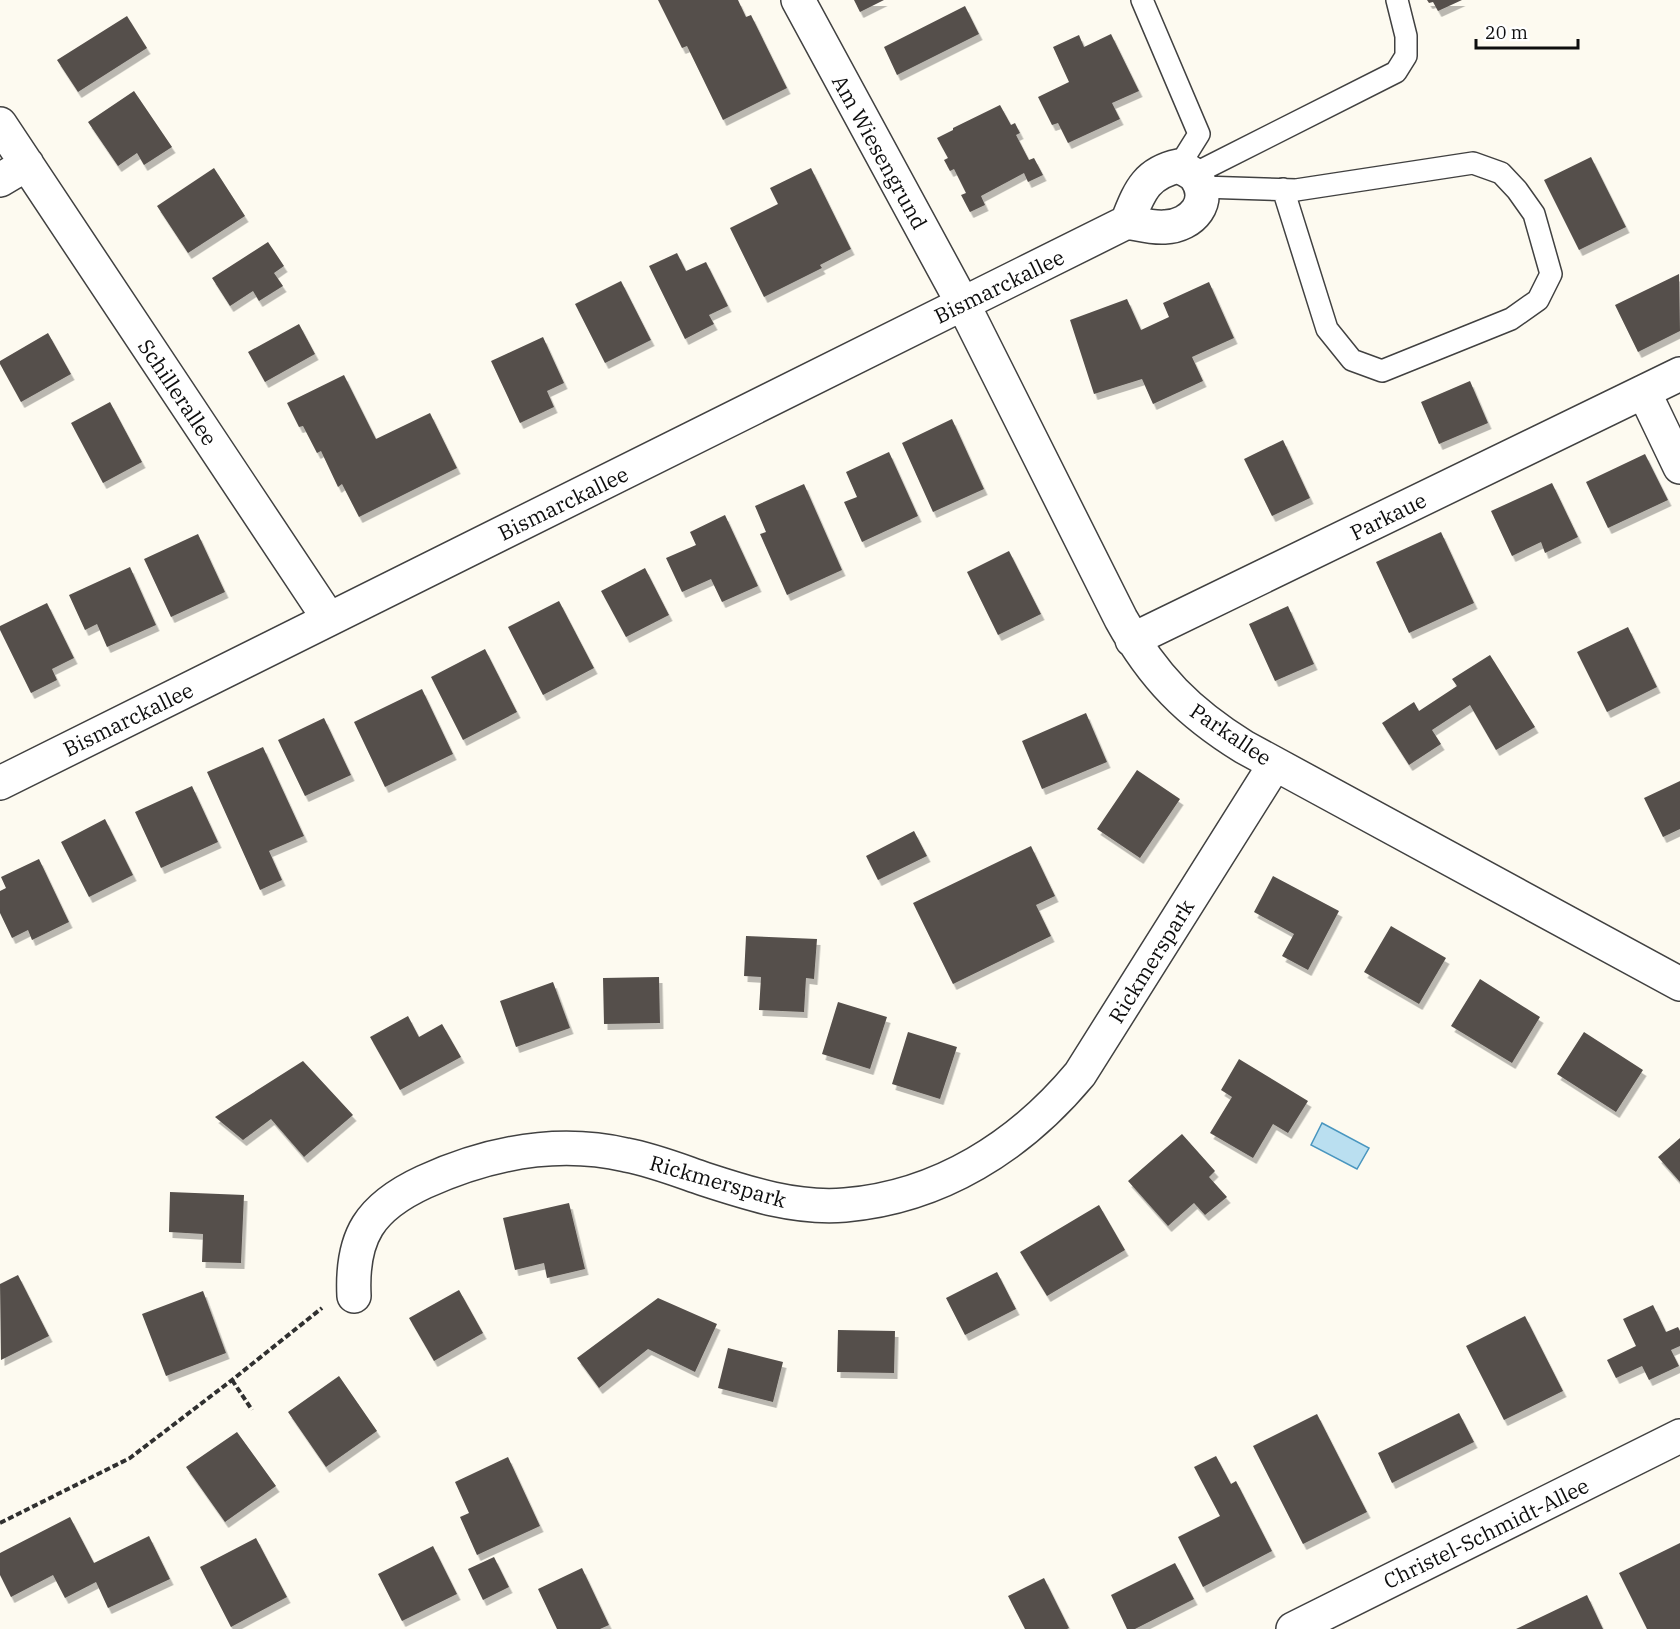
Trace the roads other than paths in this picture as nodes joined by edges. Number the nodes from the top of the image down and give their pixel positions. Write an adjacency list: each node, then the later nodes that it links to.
1 (798, 0): 9 (street, Am Wiesengrund)
2 (1142, 0): 6 (lane)
3 (1397, 0): 6 (lane)
4 (0, 124): 5 (street, Schillerallee)
5 (13, 172): 13 (street, Schillerallee)
6 (1191, 176): 7 (lane); 8 (street); 8 (street)
7 (1283, 189): 7 (lane)
8 (1127, 222): 9 (street, Bismarckallee)
9 (963, 304): 13 (street, Bismarckallee); 14 (street, Parkallee)
10 (1680, 374): 11 (street, Parkaue)
11 (1644, 392): 12 (street); 14 (street, Parkaue)
12 (1680, 467)
13 (329, 619): 16 (street, Bismarckallee)
14 (1132, 640): 15 (street, Parkallee)
15 (1275, 764): 17 (street, Parkallee); 18 (street, Rickmerspark)
16 (0, 783)
17 (1680, 984)
18 (354, 1290)
19 (1680, 1436): 20 (street, Christel-Schmidt-Allee)
20 (1293, 1629)

